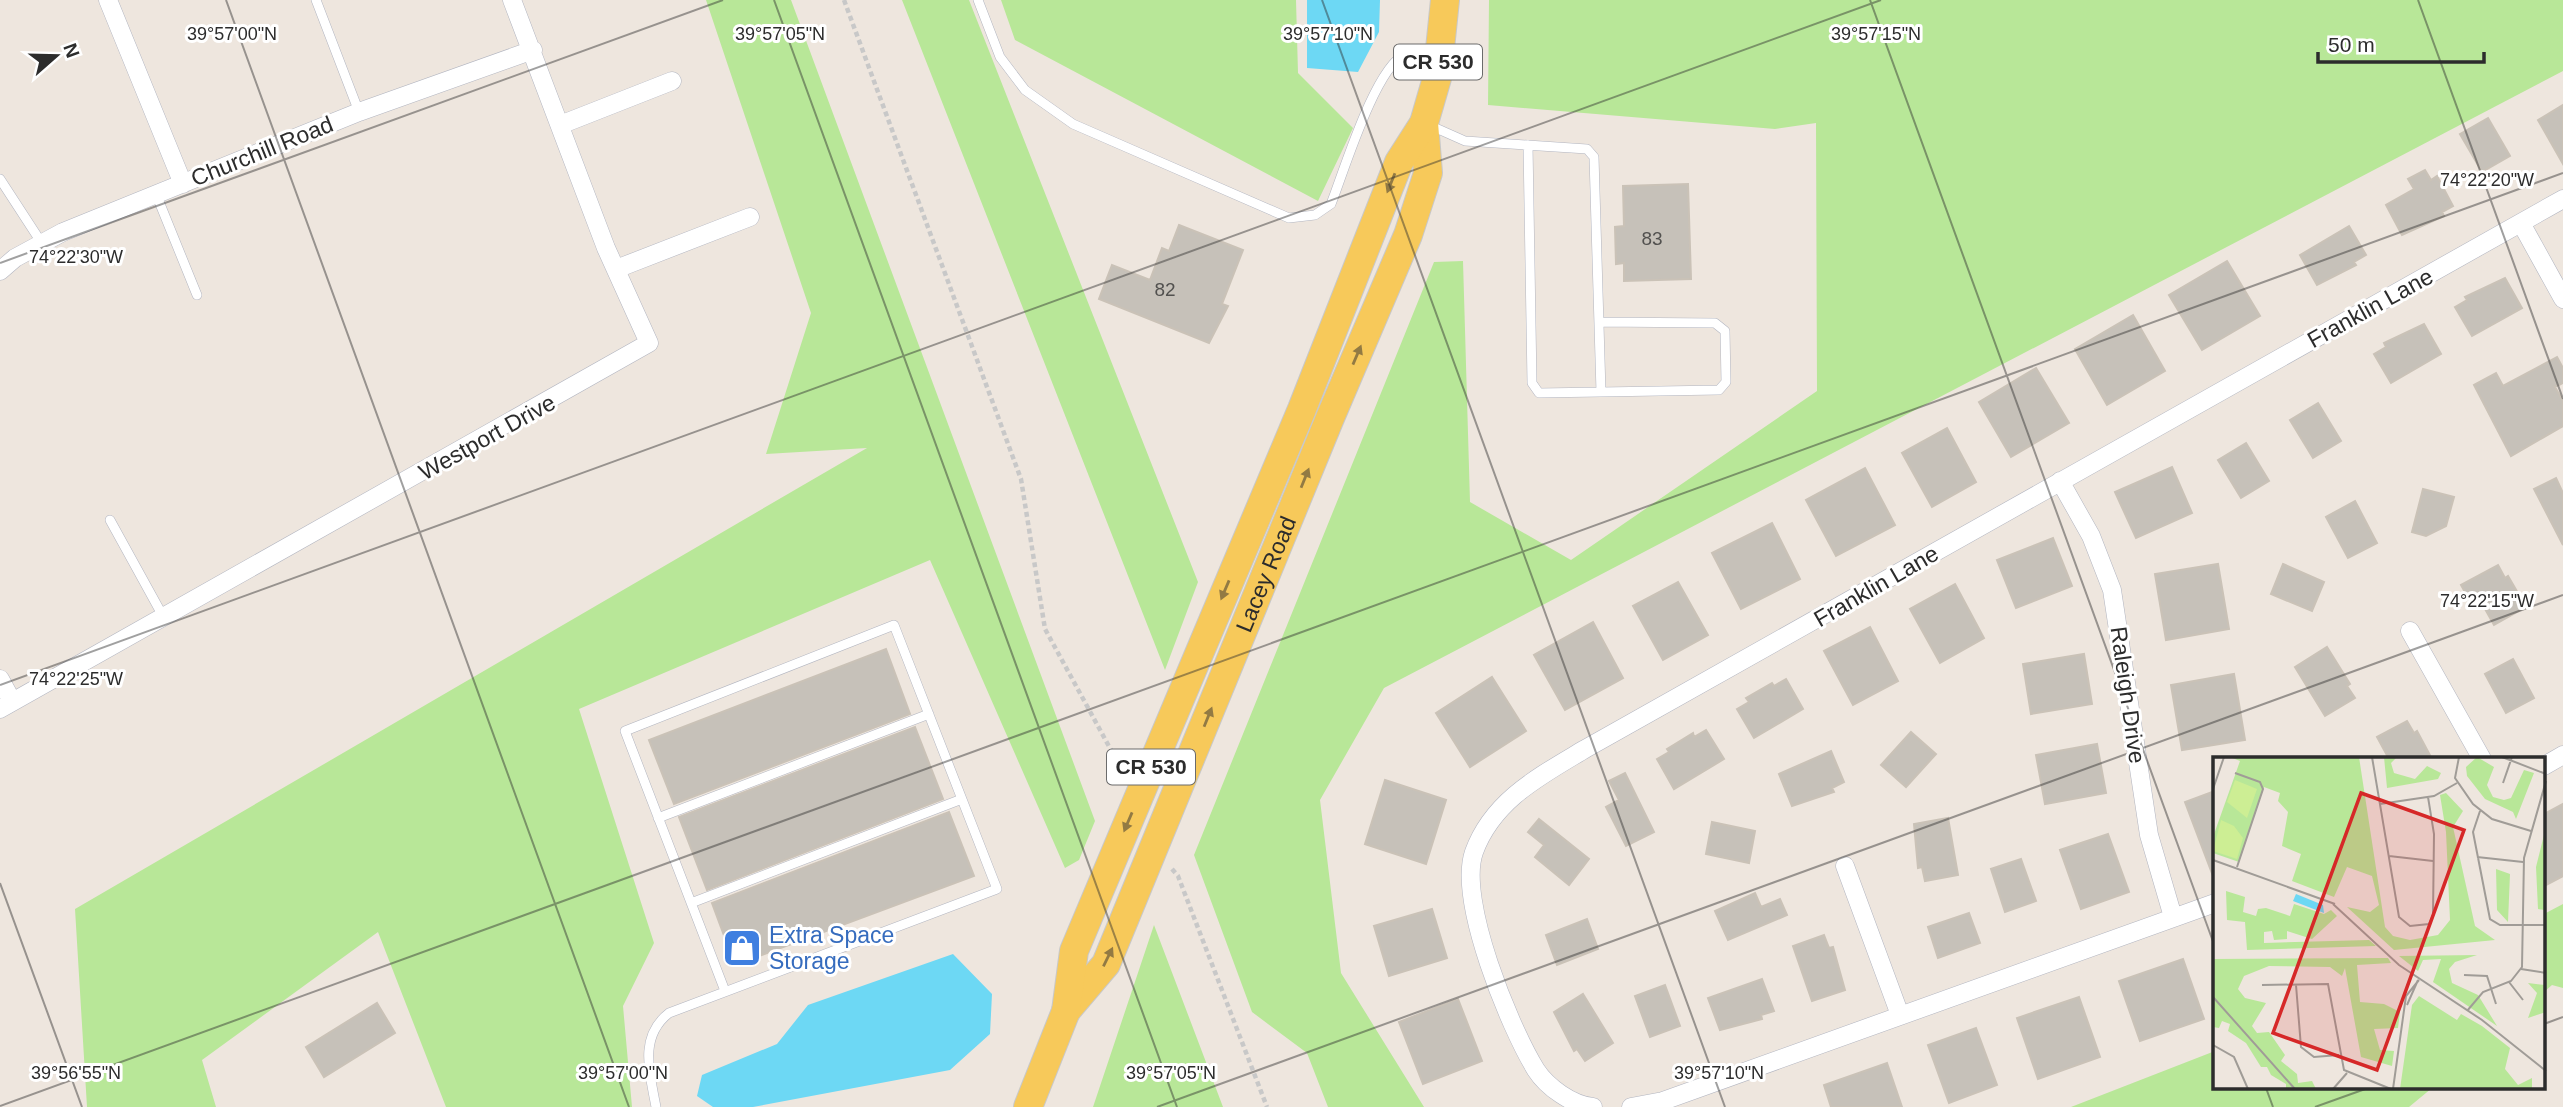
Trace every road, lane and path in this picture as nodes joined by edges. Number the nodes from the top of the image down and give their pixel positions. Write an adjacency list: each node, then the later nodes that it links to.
1 (108, 0): 15 (street)
2 (316, 0): 10 (lane)
3 (512, 0): 7 (street, Westport Drive)
4 (845, 0): 41 (path)
5 (978, 0): 8 (lane)
6 (1445, 0): 8 (main road, Lacey Road / CR 530)
7 (533, 50): 10 (street, Churchill Road); 12 (street, Westport Drive)
8 (1440, 51): 11 (main road, Lacey Road / CR 530)
9 (671, 80): 12 (street)
10 (359, 112): 15 (street, Churchill Road)
11 (1424, 123): 13 (lane); 27 (main road, Lacey Road / CR 530, one-way to 27); 28 (main road, Lacey Road / CR 530, one-way to 11)
12 (560, 125): 21 (street, Westport Drive)
13 (1528, 145): 25 (lane); 26 (lane)
14 (0, 179): 20 (lane)
15 (183, 184): 16 (street, Churchill Road)
16 (156, 194): 20 (street, Churchill Road); 23 (lane)
17 (2563, 199): 19 (street, Franklin Lane)
18 (750, 217): 21 (street)
19 (2521, 223): 24 (street); 29 (street, Franklin Lane)
20 (41, 242): 22 (street, Churchill Road)
21 (616, 269): 33 (street, Westport Drive)
22 (0, 271)
23 (197, 295)
24 (2563, 299)
25 (1599, 322): 26 (lane); 26 (lane)
26 (1601, 391)
27 (1302, 409): 28 (main road); 31 (main road, Lacey Road / CR 530)
28 (1330, 418): 32 (main road, Lacey Road / CR 530, one-way to 28)
29 (2060, 481): 48 (street, Raleigh Drive); 55 (street, Franklin Lane)
30 (110, 520): 33 (lane)
31 (1252, 527): 32 (main road); 41 (main road, Lacey Road / CR 530, one-way to 41)
32 (1281, 538): 44 (main road, Lacey Road / CR 530, one-way to 32)
33 (164, 618): 36 (street, Westport Drive)
34 (2410, 631): 39 (street)
35 (0, 680): 36 (street)
36 (6, 705)
37 (929, 714): 42 (lane); 43 (lane); 43 (lane)
38 (2563, 755): 40 (street)
39 (2481, 757)
40 (2546, 765)
41 (1143, 786): 50 (main road, Lacey Road / CR 530, one-way to 50)
42 (962, 799): 46 (lane); 49 (lane)
43 (658, 818): 46 (lane)
44 (1153, 847): 50 (main road, Lacey Road / CR 530, one-way to 44); 54 (path)
45 (1846, 866): 51 (street)
46 (691, 903): 49 (lane)
47 (2213, 904): 48 (street)
48 (2173, 918): 51 (street)
49 (725, 991): 52 (lane)
50 (1066, 1011): 53 (main road, Lacey Road / CR 530)
51 (1900, 1015): 56 (street)
52 (656, 1107)
53 (1028, 1107)
54 (1266, 1107)
55 (1593, 1107)
56 (1631, 1107)

